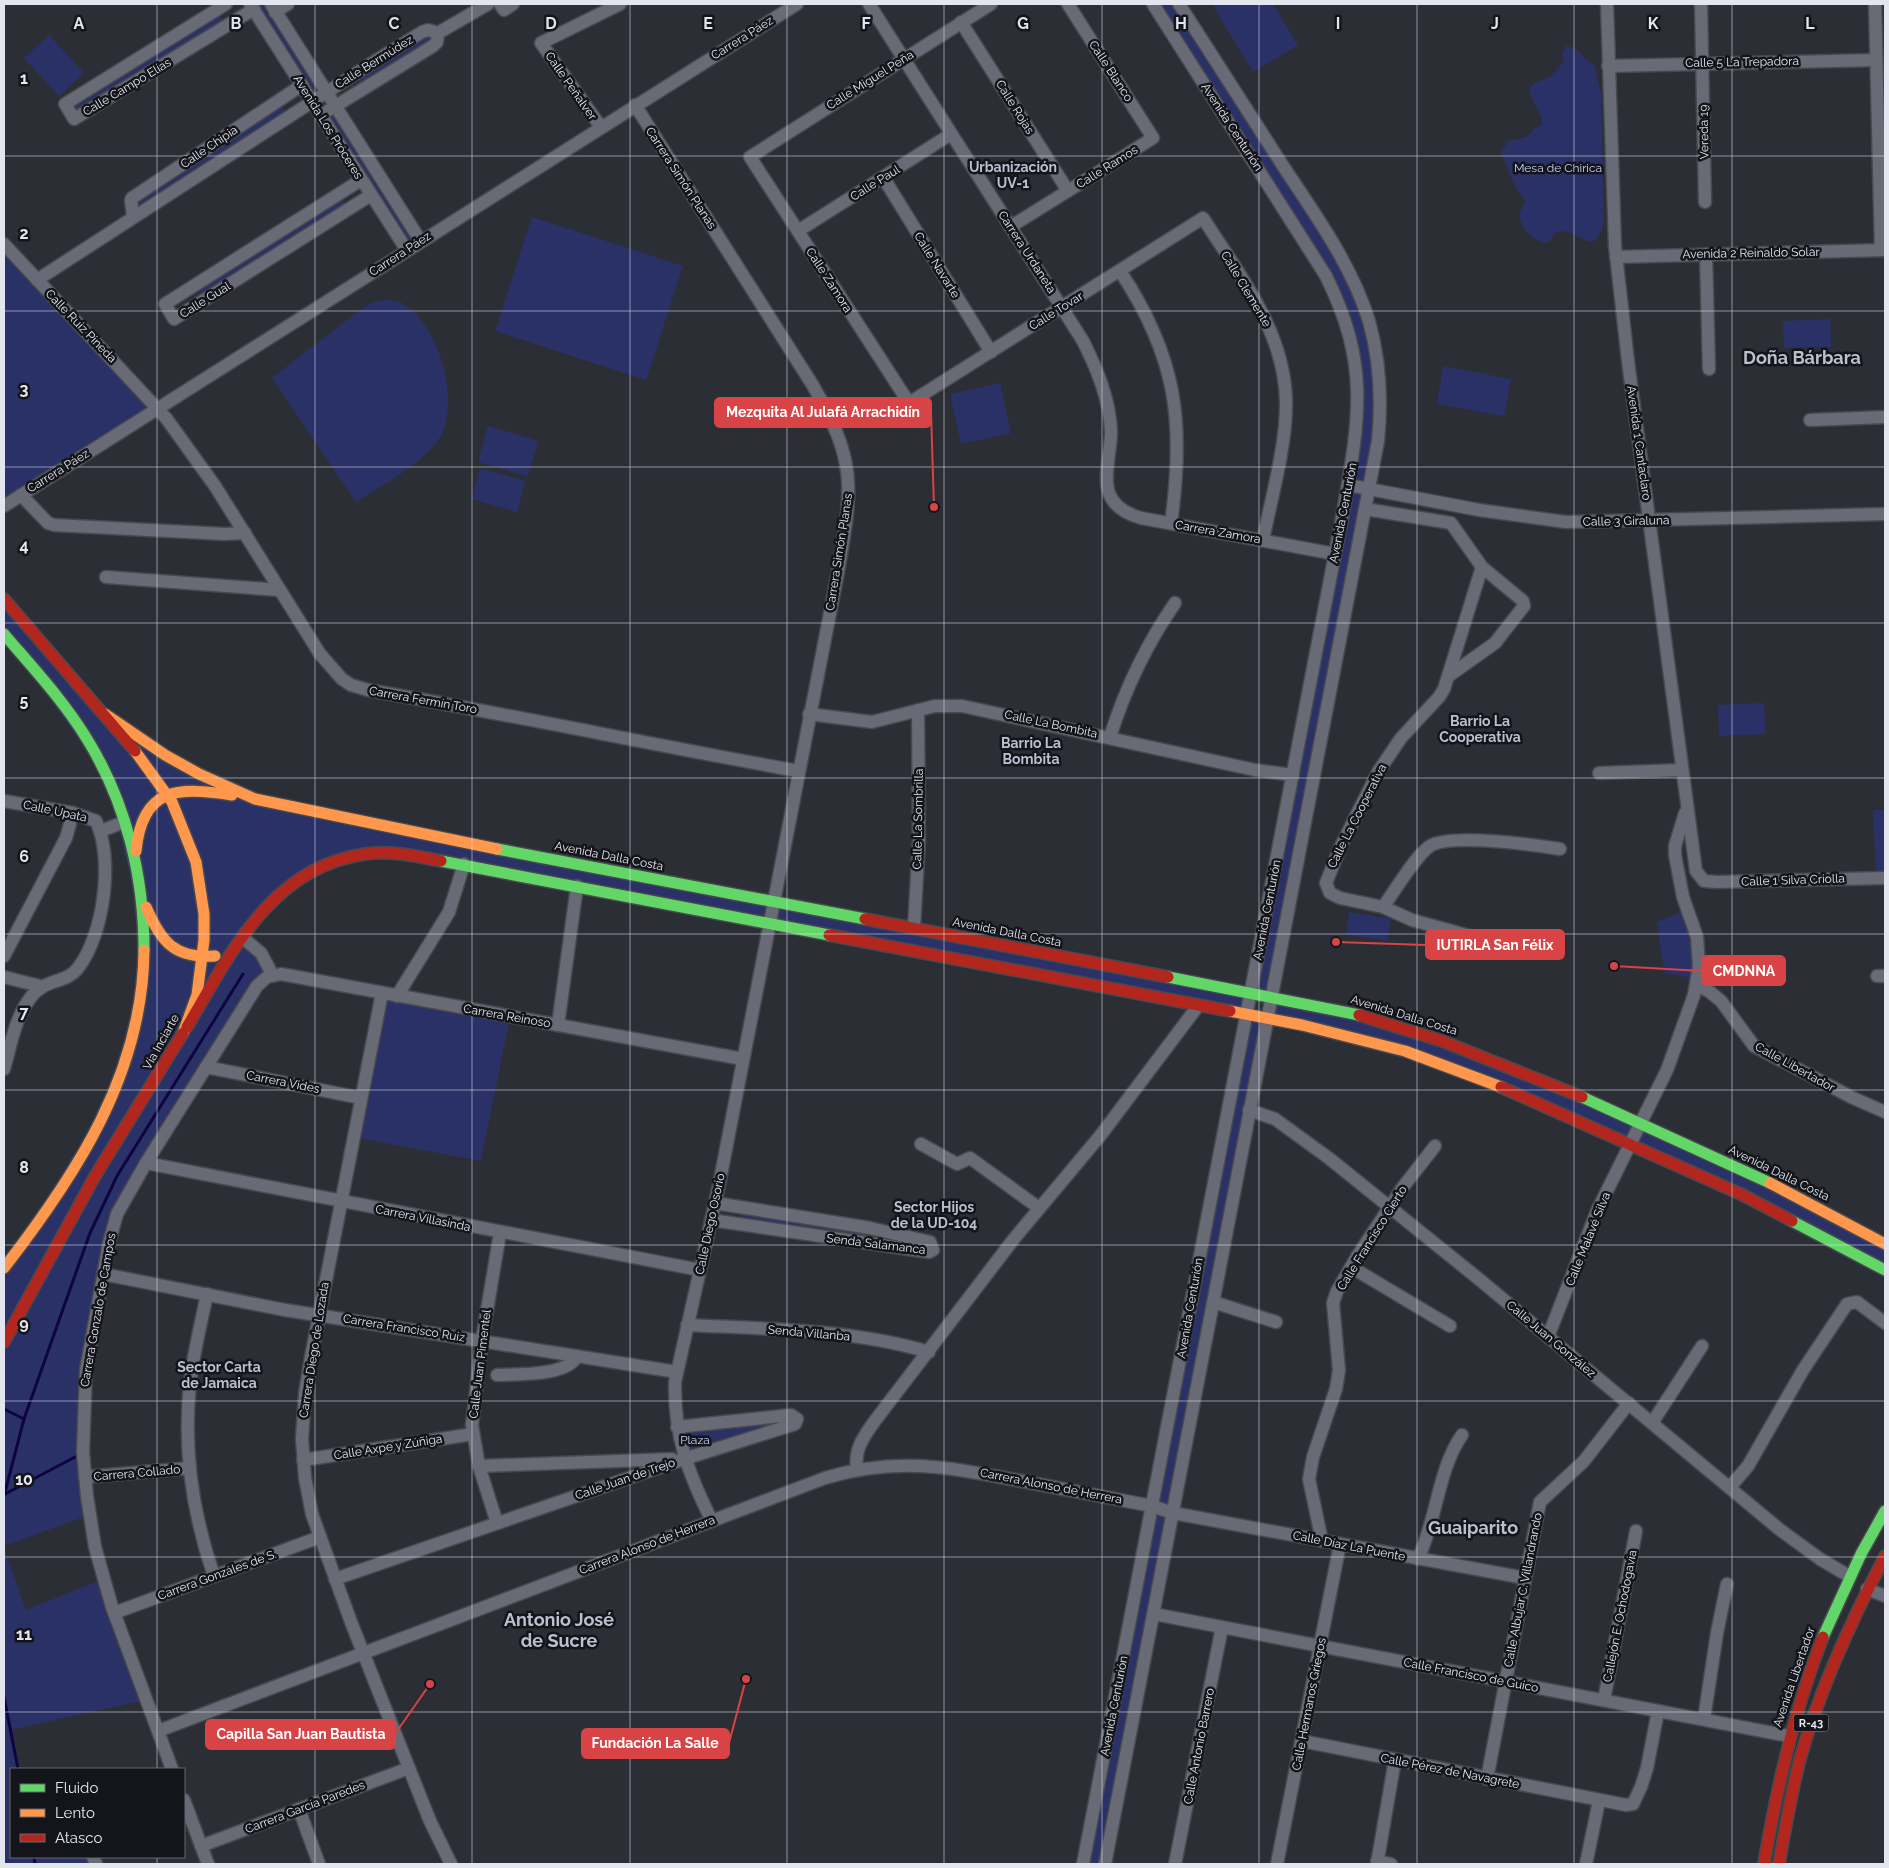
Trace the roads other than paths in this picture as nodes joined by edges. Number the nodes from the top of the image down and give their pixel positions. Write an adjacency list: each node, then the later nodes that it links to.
1 (226, 4): 16 (street, Calle Campo Elías)
2 (288, 4): 17 (street)
3 (488, 4): 19 (street, Calle Bermúdez)
4 (500, 4): 5 (street)
5 (513, 4)
6 (620, 4): 30 (street, Calle Peñalver)
7 (797, 4): 27 (street, Carrera Páez)
8 (869, 4): 20 (street, Carrera Urdaneta)
9 (991, 4): 18 (street, Calle Miguel Peña)
10 (1068, 4): 32 (street, Calle Blanco)
11 (1153, 4): 59 (street, Avenida Centurión)
12 (1179, 4): 60 (street, Avenida Centurión)
13 (1607, 4): 23 (street, Avenida 1 Cantaclaro)
14 (1701, 4): 22 (street, Vereda 19)
15 (1874, 4): 21 (street)
16 (252, 7): 24 (street, Avenida Los Próceres)
17 (273, 8): 25 (street, Avenida Los Próceres)
18 (962, 22): 20 (street, Calle Miguel Peña); 37 (street, Calle Rojas)
19 (438, 33): 25 (street, Calle Bermúdez); 28 (street, Calle Bermúdez)
20 (904, 59): 31 (street, Carrera Urdaneta); 34 (street, Calle Miguel Peña)
21 (1876, 60): 22 (street, Calle 5 La Trepadora); 33 (street)
22 (1703, 63): 23 (street, Calle 5 La Trepadora); 39 (street, Vereda 19)
23 (1608, 66): 49 (street, Avenida 1 Cantaclaro)
24 (302, 85): 26 (street, Avenida Los Próceres); 40 (street, Calle Chipia)
25 (326, 92): 26 (street, Calle Bermúdez); 28 (street, Avenida Los Próceres)
26 (312, 101): 29 (street, Avenida Los Próceres); 40 (street, Calle Chipia)
27 (635, 105): 30 (street, Carrera Páez); 80 (street, Carrera Simón Planas)
28 (336, 106): 29 (street, Calle Bermúdez); 44 (street, Avenida Los Próceres)
29 (321, 115): 36 (street, Avenida Los Próceres)
30 (601, 127): 44 (street, Carrera Páez)
31 (952, 134): 35 (street, Calle Paul); 42 (street, Carrera Urdaneta)
32 (1154, 138): 37 (street, Calle Ramos)
33 (1882, 143): 47 (street)
34 (750, 157): 43 (street, Calle Zamora)
35 (884, 177): 43 (street, Calle Paul); 53 (street, Calle Navarte)
36 (361, 180): 38 (street, Avenida Los Próceres); 38 (street, Calle Gual)
37 (1068, 191): 42 (street, Calle Ramos)
38 (371, 195): 46 (street, Avenida Los Próceres)
39 (1705, 202)
40 (133, 218): 51 (street, Calle Chipia)
41 (1203, 218): 50 (street, Calle Tovar); 69 (street, Calle Clemente)
42 (1010, 227): 52 (street, Carrera Urdaneta)
43 (798, 231): 55 (street, Calle Zamora)
44 (420, 240): 46 (street, Carrera Páez)
45 (4, 244): 51 (street, Calle Ruiz Pineda)
46 (406, 250): 56 (street, Carrera Páez)
47 (1883, 250): 48 (street, Avenida 2 Reinaldo Solar)
48 (1706, 254): 49 (street, Avenida 2 Reinaldo Solar); 54 (street)
49 (1616, 257): 66 (street, Avenida 1 Cantaclaro)
50 (1120, 271): 52 (street, Calle Tovar); 67 (street)
51 (37, 280): 56 (street, Calle Ruiz Pineda)
52 (1063, 308): 53 (street, Calle Tovar); 61 (street, Carrera Urdaneta)
53 (991, 352): 55 (street, Calle Tovar)
54 (1709, 369)
55 (909, 403)
56 (158, 408): 62 (street, Carrera Páez); 68 (street, Carrera Fermín Toro)
57 (1885, 417): 58 (street)
58 (1810, 420)
59 (1348, 486): 60 (street, Calle 3 Giraluna); 70 (street, Avenida Centurión)
60 (1369, 489): 64 (street, Avenida Centurión); 66 (street, Calle 3 Giraluna)
61 (1110, 494): 67 (street, Carrera Zamora)
62 (21, 495): 63 (street, Carrera Páez); 68 (street)
63 (4, 506)
64 (1365, 509): 71 (street, Calle La Cooperativa); 115 (street, Avenida Centurión)
65 (1885, 514): 66 (street, Calle 3 Giraluna)
66 (1649, 521): 82 (street, Avenida 1 Cantaclaro)
67 (1171, 523): 69 (street, Carrera Zamora)
68 (245, 533): 73 (street, Carrera Fermín Toro)
69 (1263, 540): 70 (street, Carrera Zamora)
70 (1335, 554): 85 (street, Avenida Centurión)
71 (1482, 567): 77 (street, Calle La Cooperativa); 77 (street, Calle La Cooperativa)
72 (106, 577): 73 (street)
73 (279, 590): 83 (street, Carrera Fermín Toro)
74 (4, 599): 79 (street)
75 (1175, 603): 81 (street)
76 (4, 636): 91 (street)
77 (1450, 675): 101 (street, Calle La Cooperativa)
78 (918, 710): 80 (street, Calle La Bombita); 81 (street, Calle La Bombita); 103 (street, Calle La Sombrilla)
79 (105, 714): 86 (street, Vía Inciarte); 87 (street, Avenida Dalla Costa)
80 (809, 714): 83 (street, Carrera Simón Planas)
81 (1110, 737): 85 (street, Calle La Bombita)
82 (1681, 770): 84 (street); 89 (street, Avenida 1 Cantaclaro)
83 (798, 771): 100 (street, Carrera Simón Planas)
84 (1599, 773)
85 (1293, 775): 113 (street, Avenida Centurión)
86 (168, 794): 87 (street); 94 (street); 107 (street, Vía Inciarte)
87 (255, 799): 100 (street, Avenida Dalla Costa)
88 (4, 801): 90 (street, Calle Upata)
89 (1686, 808): 97 (street, Avenida 1 Cantaclaro); 110 (street, Calle Malavé Silva)
90 (73, 813): 92 (street, Calle Upata); 106 (street)
91 (124, 822): 92 (street); 94 (street)
92 (101, 831): 111 (street)
93 (1560, 849): 101 (street)
94 (136, 862): 99 (street)
95 (464, 864): 98 (street); 104 (street); 114 (street)
96 (1885, 878): 97 (street, Calle 1 Silva Criolla)
97 (1701, 879)
98 (577, 886): 102 (street); 119 (street)
99 (142, 894): 107 (street); 140 (street, Vía Inciarte)
100 (773, 902): 102 (street, Carrera Simón Planas); 103 (street, Avenida Dalla Costa)
101 (1383, 907): 105 (street)
102 (768, 922): 116 (street); 121 (street, Calle Diego Osorio)
103 (914, 928): 113 (street, Avenida Dalla Costa)
104 (241, 942): 107 (street); 108 (street); 120 (street)
105 (1513, 948)
106 (4, 956)
107 (203, 958): 120 (street, Vía Inciarte)
108 (272, 974): 112 (street, Carrera Reinoso); 122 (street, Carrera Gonzalo de Campos)
109 (4, 977): 111 (street)
110 (1696, 985): 126 (street, Calle Libertador); 127 (street, Calle Malavé Silva)
111 (40, 986): 123 (street)
112 (382, 993): 114 (street, Carrera Reinoso); 124 (street, Carrera Diego de Lozada)
113 (1250, 994): 115 (street, Avenida Dalla Costa); 117 (street, Avenida Centurión)
114 (397, 996): 119 (street, Carrera Reinoso)
115 (1271, 997): 118 (street, Avenida Centurión); 127 (street, Avenida Dalla Costa)
116 (1198, 1006): 117 (street); 135 (street)
117 (1246, 1015): 118 (street); 171 (street, Avenida Centurión)
118 (1267, 1018): 125 (street, Avenida Centurión); 128 (street)
119 (558, 1025): 121 (street, Carrera Reinoso)
120 (187, 1027): 153 (street, Vía Inciarte)
121 (743, 1058): 133 (street, Calle Diego Osorio)
122 (206, 1067): 124 (street, Carrera Vides); 131 (street, Carrera Gonzalo de Campos)
123 (4, 1068)
124 (361, 1098): 132 (street, Carrera Diego de Lozada)
125 (1248, 1110): 134 (street, Calle Juan González); 145 (street, Avenida Centurión)
126 (1885, 1112)
127 (1641, 1123): 128 (street, Calle Malavé Silva); 138 (street, Avenida Dalla Costa)
128 (1631, 1143): 142 (street); 151 (street, Calle Malavé Silva)
129 (921, 1144): 135 (street)
130 (1435, 1146): 134 (street, Calle Francisco Cierto)
131 (146, 1163): 132 (street, Carrera Villasinda); 143 (street, Carrera Gonzalo de Campos)
132 (341, 1202): 137 (street, Carrera Villasinda); 146 (street, Carrera Diego de Lozada)
133 (715, 1203): 136 (street, Calle Diego Osorio); 136 (street, Senda Salamanca)
134 (1389, 1207): 139 (street, Calle Francisco Cierto); 151 (street, Calle Juan González)
135 (1040, 1208): 155 (street)
136 (711, 1220): 141 (street, Calle Diego Osorio)
137 (500, 1233): 141 (street, Carrera Villasinda); 152 (street, Calle Juan Pimentel)
138 (1885, 1244)
139 (1351, 1267): 150 (street); 178 (street, Calle Francisco Cierto)
140 (4, 1268)
141 (700, 1270): 149 (street, Calle Diego Osorio)
142 (1885, 1270)
143 (103, 1274): 144 (street, Carrera Francisco Ruiz); 169 (street, Carrera Gonzalo de Campos)
144 (206, 1294): 146 (street, Carrera Francisco Ruiz); 167 (street)
145 (1213, 1302): 147 (street); 173 (street, Avenida Centurión)
146 (318, 1315): 152 (street, Carrera Francisco Ruiz); 165 (street, Carrera Diego de Lozada)
147 (1276, 1322)
148 (1885, 1323): 170 (street)
149 (687, 1325): 155 (street, Senda Villanba); 157 (street, Calle Diego Osorio)
150 (1450, 1326)
151 (1548, 1337): 159 (street, Calle Juan González)
152 (482, 1340): 156 (street, Carrera Francisco Ruiz); 162 (street, Calle Juan Pimentel)
153 (4, 1342)
154 (1702, 1346): 160 (street)
155 (929, 1352): 168 (street)
156 (577, 1356): 157 (street, Carrera Francisco Ruiz); 158 (street)
157 (677, 1372): 161 (street, Calle Diego Osorio)
158 (497, 1375)
159 (1629, 1403): 160 (street, Calle Juan González); 184 (street, Calle Albujar C. Villandrando)
160 (1652, 1423): 170 (street, Calle Juan González)
161 (677, 1428): 164 (street, Calle Diego Osorio); 164 (street, Calle Juan de Trejo)
162 (472, 1434): 165 (street, Calle Axpe y Zúñiga); 166 (street, Calle Juan Pimentel)
163 (1462, 1435): 181 (street)
164 (684, 1459): 166 (street); 174 (street, Calle Diego Osorio); 175 (street, Calle Juan de Trejo)
165 (303, 1460): 177 (street, Carrera Diego de Lozada)
166 (479, 1466): 175 (street, Calle Juan Pimentel)
167 (190, 1468): 169 (street, Carrera Collado); 182 (street)
168 (858, 1470): 171 (street, Carrera Alonso de Herrera); 174 (street, Carrera Alonso de Herrera)
169 (85, 1477): 189 (street, Carrera Gonzalo de Campos)
170 (1730, 1487): 183 (street, Calle Juan González)
171 (1152, 1506): 173 (street, Carrera Alonso de Herrera); 214 (street, Avenida Centurión)
172 (1885, 1511): 183 (street, Avenida Libertador / R-43)
173 (1173, 1513): 178 (street, Calle Díaz La Puente); 190 (street, Avenida Centurión)
174 (712, 1521): 193 (street, Carrera Alonso de Herrera)
175 (497, 1523): 185 (street, Calle Juan de Trejo)
176 (1636, 1531): 195 (street, Callejón E. Ochodogavia)
177 (320, 1537): 182 (street, Carrera Gonzáles de S.); 185 (street, Carrera Diego de Lozada)
178 (1322, 1541): 179 (street, Calle Díaz La Puente)
179 (1340, 1544): 181 (street, Calle Díaz La Puente); 192 (street, Calle Hermanos Griegos)
180 (1885, 1556): 187 (street, R-43)
181 (1418, 1559): 184 (street, Calle Díaz La Puente)
182 (214, 1576): 189 (street, Carrera Gonzáles de S.)
183 (1849, 1576): 199 (street, Avenida Libertador / R-43)
184 (1525, 1578): 194 (street, Calle Albujar C. Villandrando)
185 (335, 1579): 193 (street, Carrera Diego de Lozada)
186 (1727, 1584): 197 (street)
187 (1867, 1589): 188 (street); 222 (street, R-43)
188 (1885, 1596)
189 (114, 1613): 198 (street, Carrera Gonzalo de Campos)
190 (1154, 1614): 191 (street, Calle Francisco de Guico); 209 (street, Avenida Centurión)
191 (1222, 1627): 192 (street, Calle Francisco de Guico); 217 (street, Calle Antonio Barrero)
192 (1320, 1646): 194 (street, Calle Francisco de Guico); 200 (street, Calle Hermanos Griegos)
193 (363, 1652): 198 (street, Carrera Alonso de Herrera); 203 (street, Carrera Diego de Lozada)
194 (1506, 1681): 195 (street, Calle Francisco de Guico); 204 (street, Calle Albujar C. Villandrando)
195 (1604, 1700): 196 (street, Calle Francisco de Guico)
196 (1658, 1711): 197 (street, Calle Francisco de Guico); 205 (street, Calle Pérez de Navagrete)
197 (1704, 1719): 199 (street, Calle Francisco de Guico)
198 (158, 1730): 202 (street, Carrera Gonzalo de Campos)
199 (1789, 1736): 221 (street, Avenida Libertador / R-43)
200 (1302, 1741): 201 (street, Calle Pérez de Navagrete); 218 (street, Calle Hermanos Griegos)
201 (1395, 1760): 204 (street, Calle Pérez de Navagrete); 210 (street)
202 (172, 1768)
203 (409, 1768): 207 (street, Carrera García Paredes); 213 (street, Carrera Diego de Lozada)
204 (1487, 1779): 205 (street, Calle Pérez de Navagrete)
205 (1599, 1801): 220 (street)
206 (185, 1803): 208 (street)
207 (299, 1809): 208 (street, Carrera García Paredes); 212 (street)
208 (201, 1846): 211 (street)
209 (1108, 1848): 215 (street, Avenida Centurión); 216 (street, Avenida Centurión)
210 (1377, 1863): 219 (street)
211 (208, 1864)
212 (320, 1864)
213 (451, 1864)
214 (1083, 1864)
215 (1105, 1864)
216 (1112, 1864)
217 (1175, 1864)
218 (1277, 1864)
219 (1391, 1864)
220 (1586, 1864)
221 (1764, 1864)
222 (1779, 1864)

